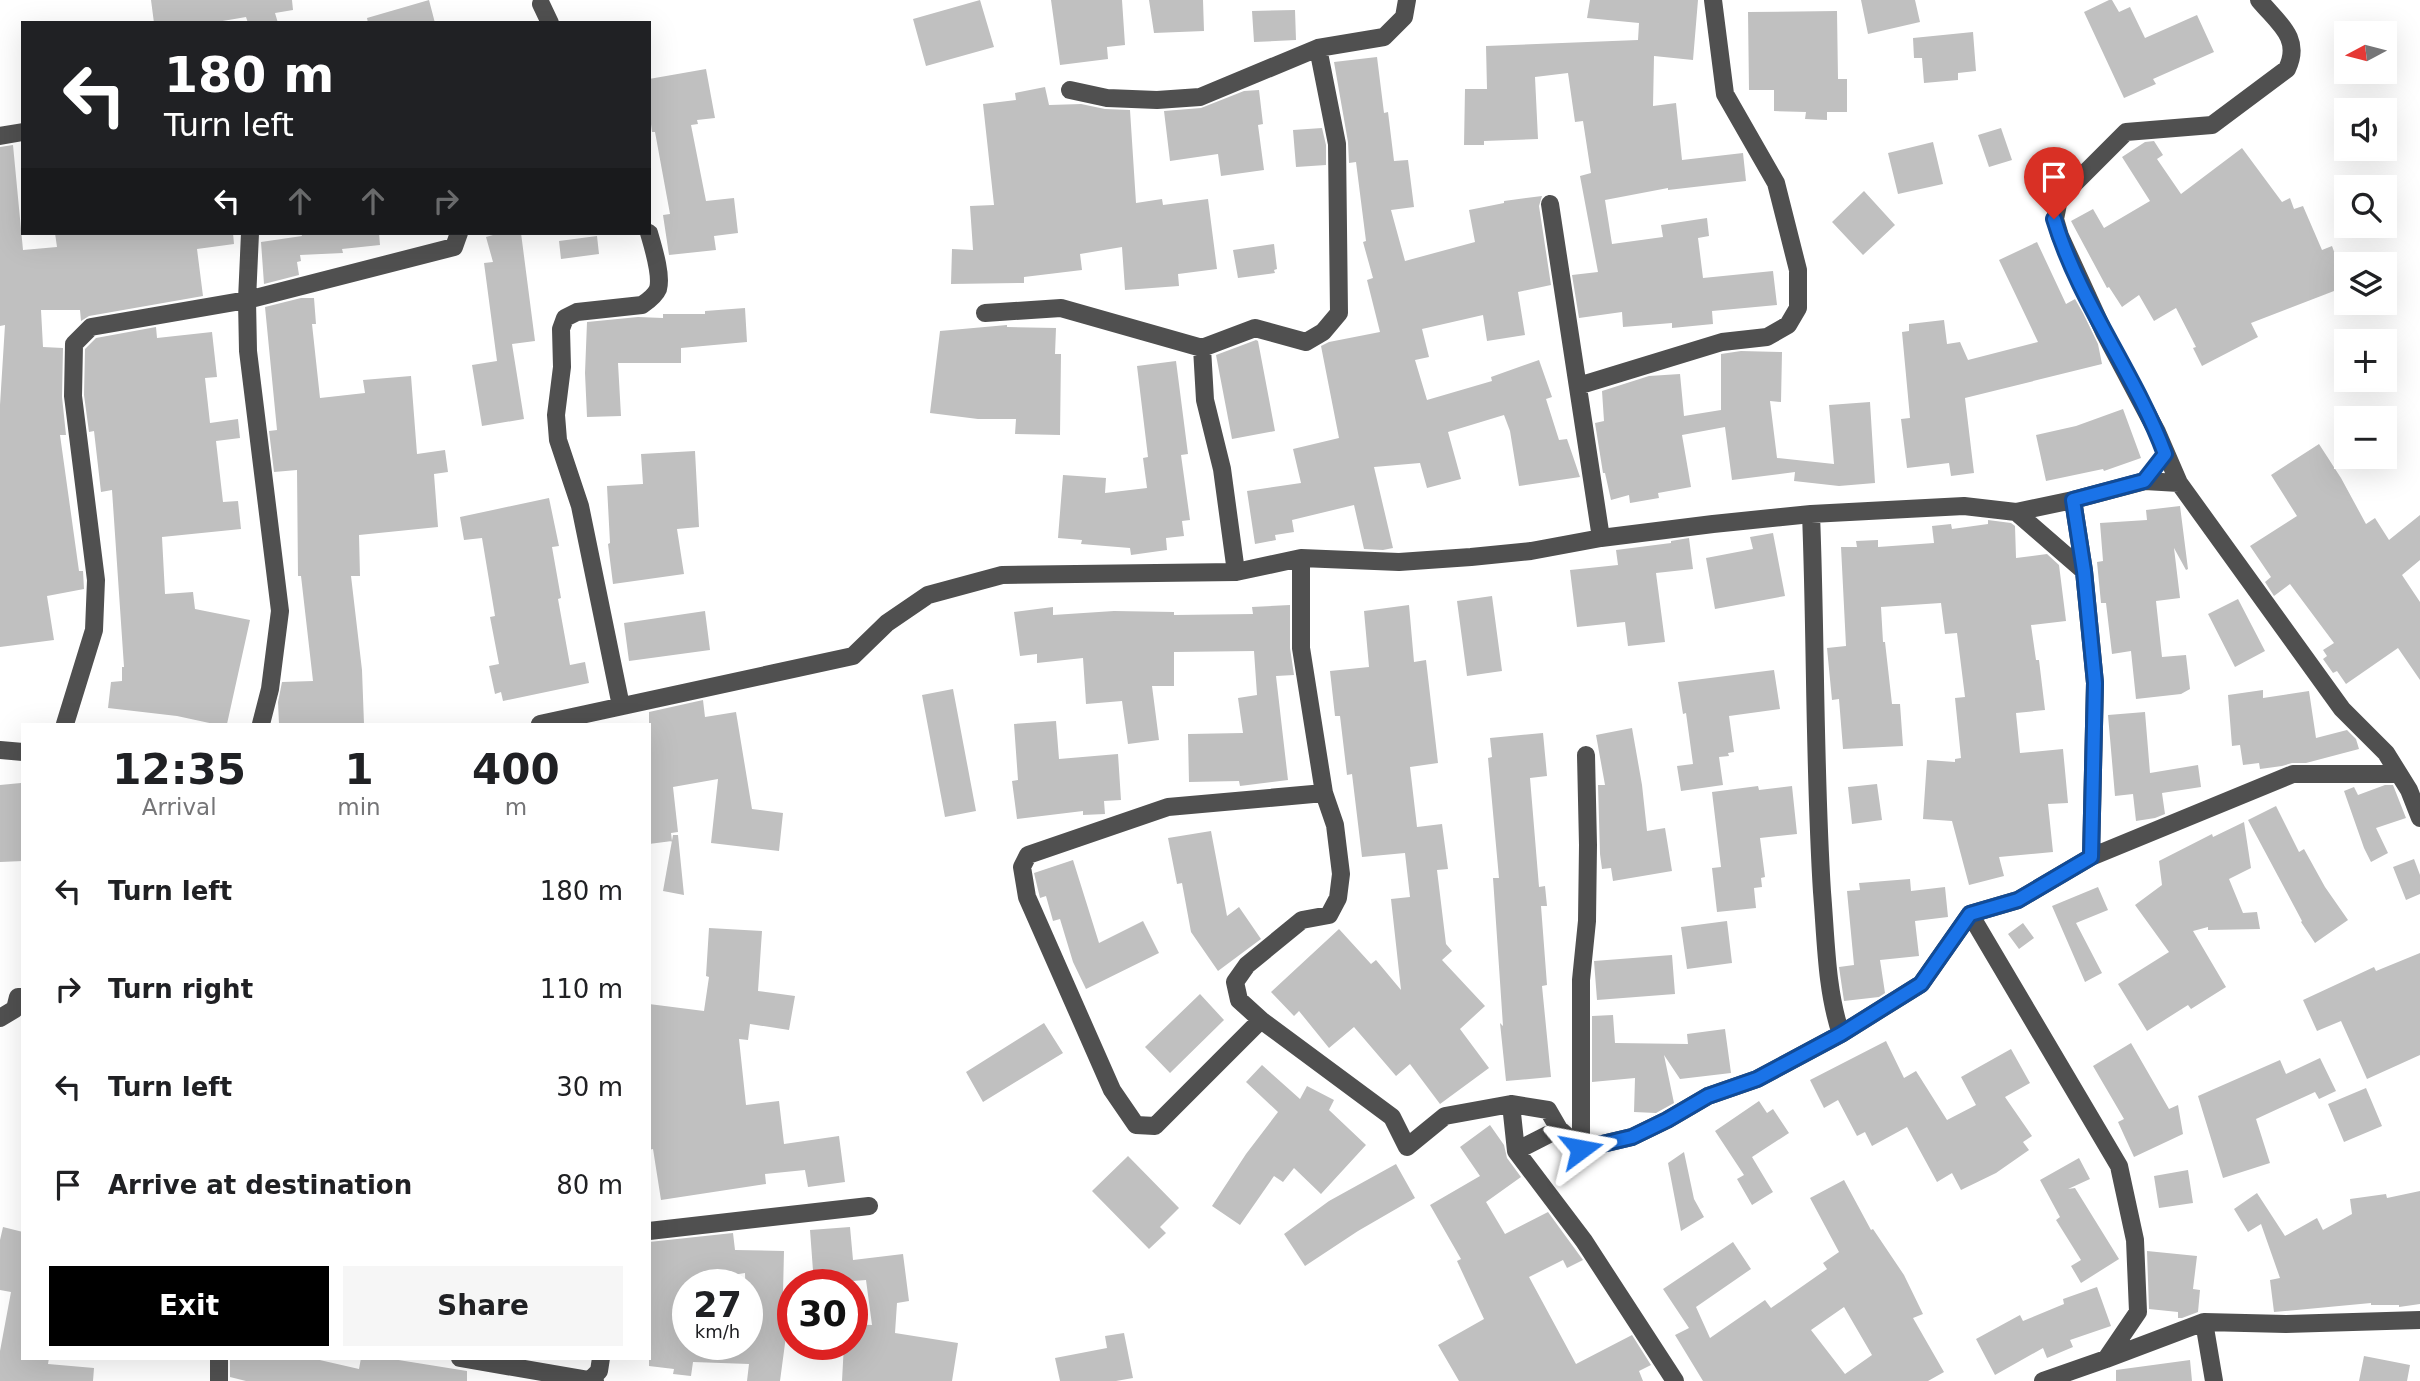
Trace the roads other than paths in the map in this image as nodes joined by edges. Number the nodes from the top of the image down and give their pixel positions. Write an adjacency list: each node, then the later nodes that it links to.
1 (1407, 0): 6 (street)
2 (1713, 0): 17 (street)
3 (2259, 0): 18 (street)
4 (541, 4): 5 (street)
5 (549, 21)
6 (1318, 48): 7 (street); 16 (street)
7 (1070, 90)
8 (21, 132): 9 (street)
9 (0, 136)
10 (1550, 204): 17 (street)
11 (250, 235): 14 (street)
12 (458, 235): 14 (street)
13 (650, 235): 28 (street)
14 (247, 300): 30 (street); 31 (street)
15 (985, 313): 16 (street)
16 (1202, 348): 27 (street)
17 (1578, 386): 24 (street)
18 (2165, 454): 19 (street); 20 (street)
19 (2144, 481): 20 (street); 21 (street)
20 (2179, 483): 35 (street)
21 (2073, 500): 22 (street); 26 (street)
22 (2015, 512): 23 (street); 26 (street)
23 (1811, 514): 24 (street); 43 (street)
24 (1601, 538): 25 (street)
25 (1301, 558): 27 (street); 36 (street)
26 (2084, 571): 38 (street)
27 (1236, 572): 28 (street)
28 (621, 706): 29 (street)
29 (572, 722)
30 (65, 723)
31 (261, 723)
32 (0, 750): 33 (street)
33 (21, 752)
34 (1586, 755): 46 (street)
35 (2399, 774): 37 (street); 38 (street)
36 (1324, 793): 42 (street); 42 (street)
37 (2420, 818)
38 (2091, 857): 39 (street)
39 (1970, 914): 43 (street); 52 (street)
40 (21, 997): 41 (street)
41 (0, 1018)
42 (1261, 1020): 44 (street)
43 (1841, 1034): 46 (street)
44 (1511, 1104): 45 (street); 47 (street)
45 (1559, 1129): 46 (street); 47 (street)
46 (1581, 1149)
47 (1516, 1151): 58 (street)
48 (869, 1206): 49 (street)
49 (651, 1231)
50 (2420, 1320): 51 (street)
51 (2204, 1322): 52 (street); 60 (street)
52 (2106, 1359): 59 (street)
53 (219, 1360): 57 (street)
54 (472, 1360): 56 (street)
55 (601, 1360): 56 (street)
56 (593, 1380)
57 (219, 1381)
58 (1675, 1381)
59 (2043, 1381)
60 (2214, 1381)

